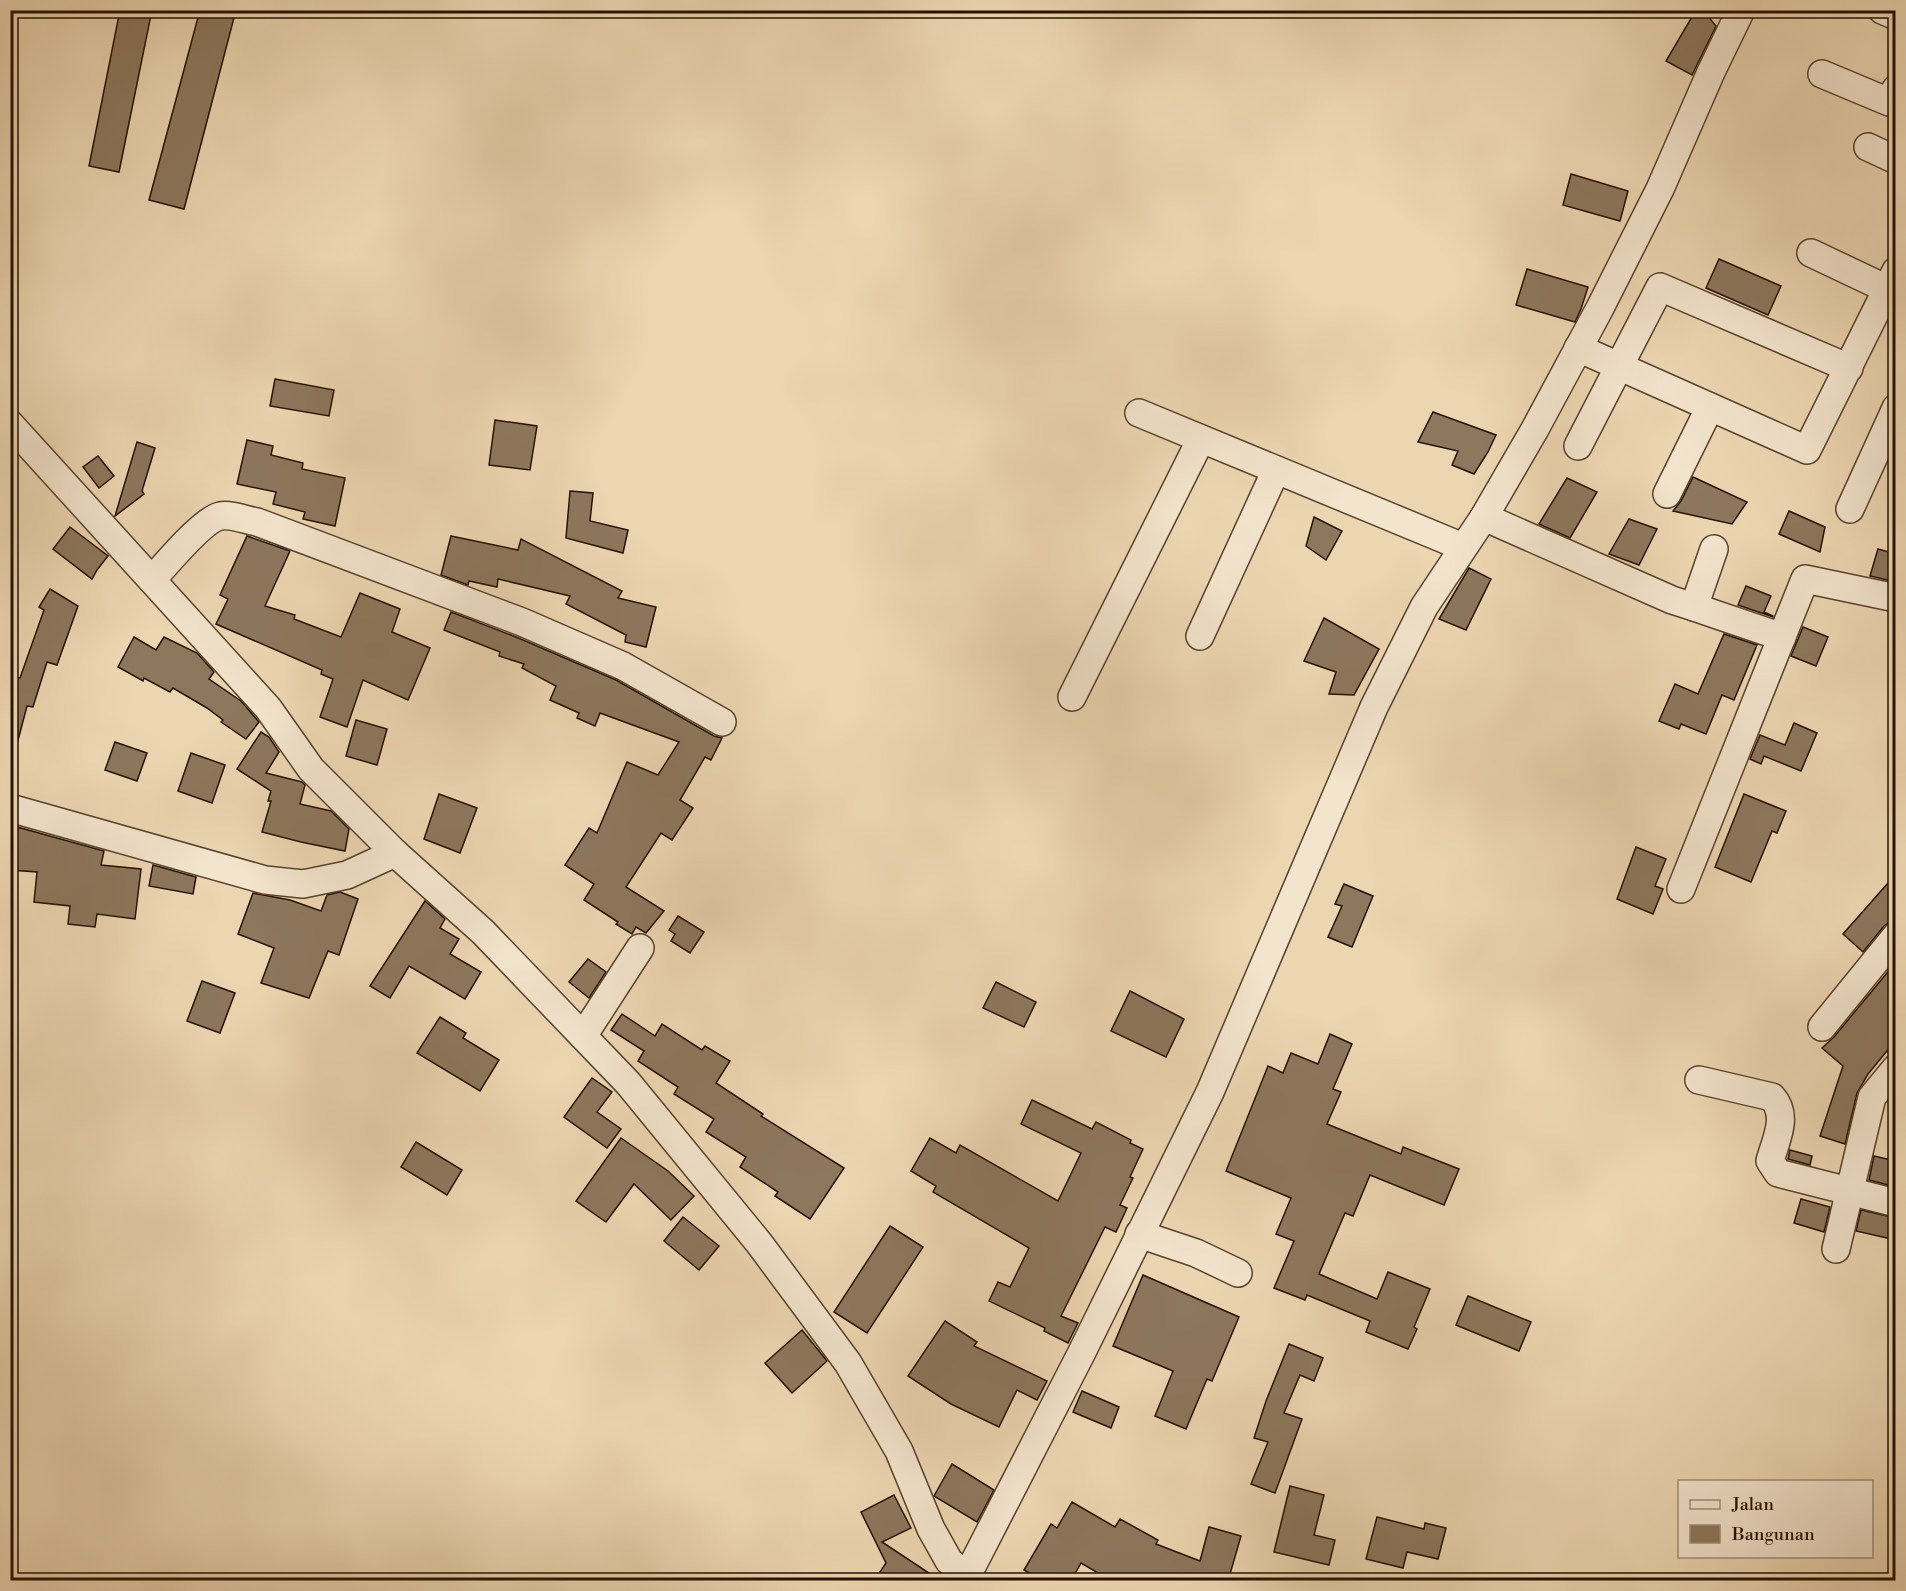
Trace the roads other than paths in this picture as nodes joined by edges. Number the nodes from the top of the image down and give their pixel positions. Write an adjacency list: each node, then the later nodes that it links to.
1 (1741, 10): 10 (street)
2 (1882, 10): 3 (street)
3 (1896, 16)
4 (1822, 74): 5 (street)
5 (1896, 89)
6 (1868, 147): 7 (street)
7 (1896, 160)
8 (1810, 253): 9 (street)
9 (1891, 280): 12 (street)
10 (1578, 348): 11 (street); 22 (street)
11 (1620, 366): 12 (street); 13 (street); 18 (street)
12 (1849, 368): 13 (street)
13 (1710, 407): 20 (street)
14 (1896, 408): 21 (street)
15 (1139, 413): 17 (street)
16 (10, 424): 25 (street)
17 (1201, 439): 19 (street); 30 (street)
18 (1578, 446)
19 (1276, 470): 23 (street); 28 (street)
20 (1667, 494)
21 (1850, 509)
22 (1484, 517): 23 (street); 27 (street)
23 (1463, 547): 43 (street)
24 (1714, 549): 27 (street)
25 (152, 580): 31 (street); 33 (street)
26 (1896, 598): 29 (street)
27 (1694, 607): 29 (street)
28 (1200, 636)
29 (1782, 637): 34 (street)
30 (1072, 697)
31 (722, 722)
32 (10, 808): 33 (street)
33 (395, 853): 38 (street)
34 (1681, 889)
35 (1896, 936): 37 (street)
36 (640, 948): 38 (street)
37 (1822, 1027)
38 (583, 1036): 46 (street)
39 (1896, 1068): 41 (street)
40 (1699, 1080): 41 (street)
41 (1850, 1191): 42 (street); 44 (street)
42 (1896, 1203)
43 (1139, 1234): 45 (street); 46 (street)
44 (1836, 1249)
45 (1238, 1273)
46 (968, 1579)

